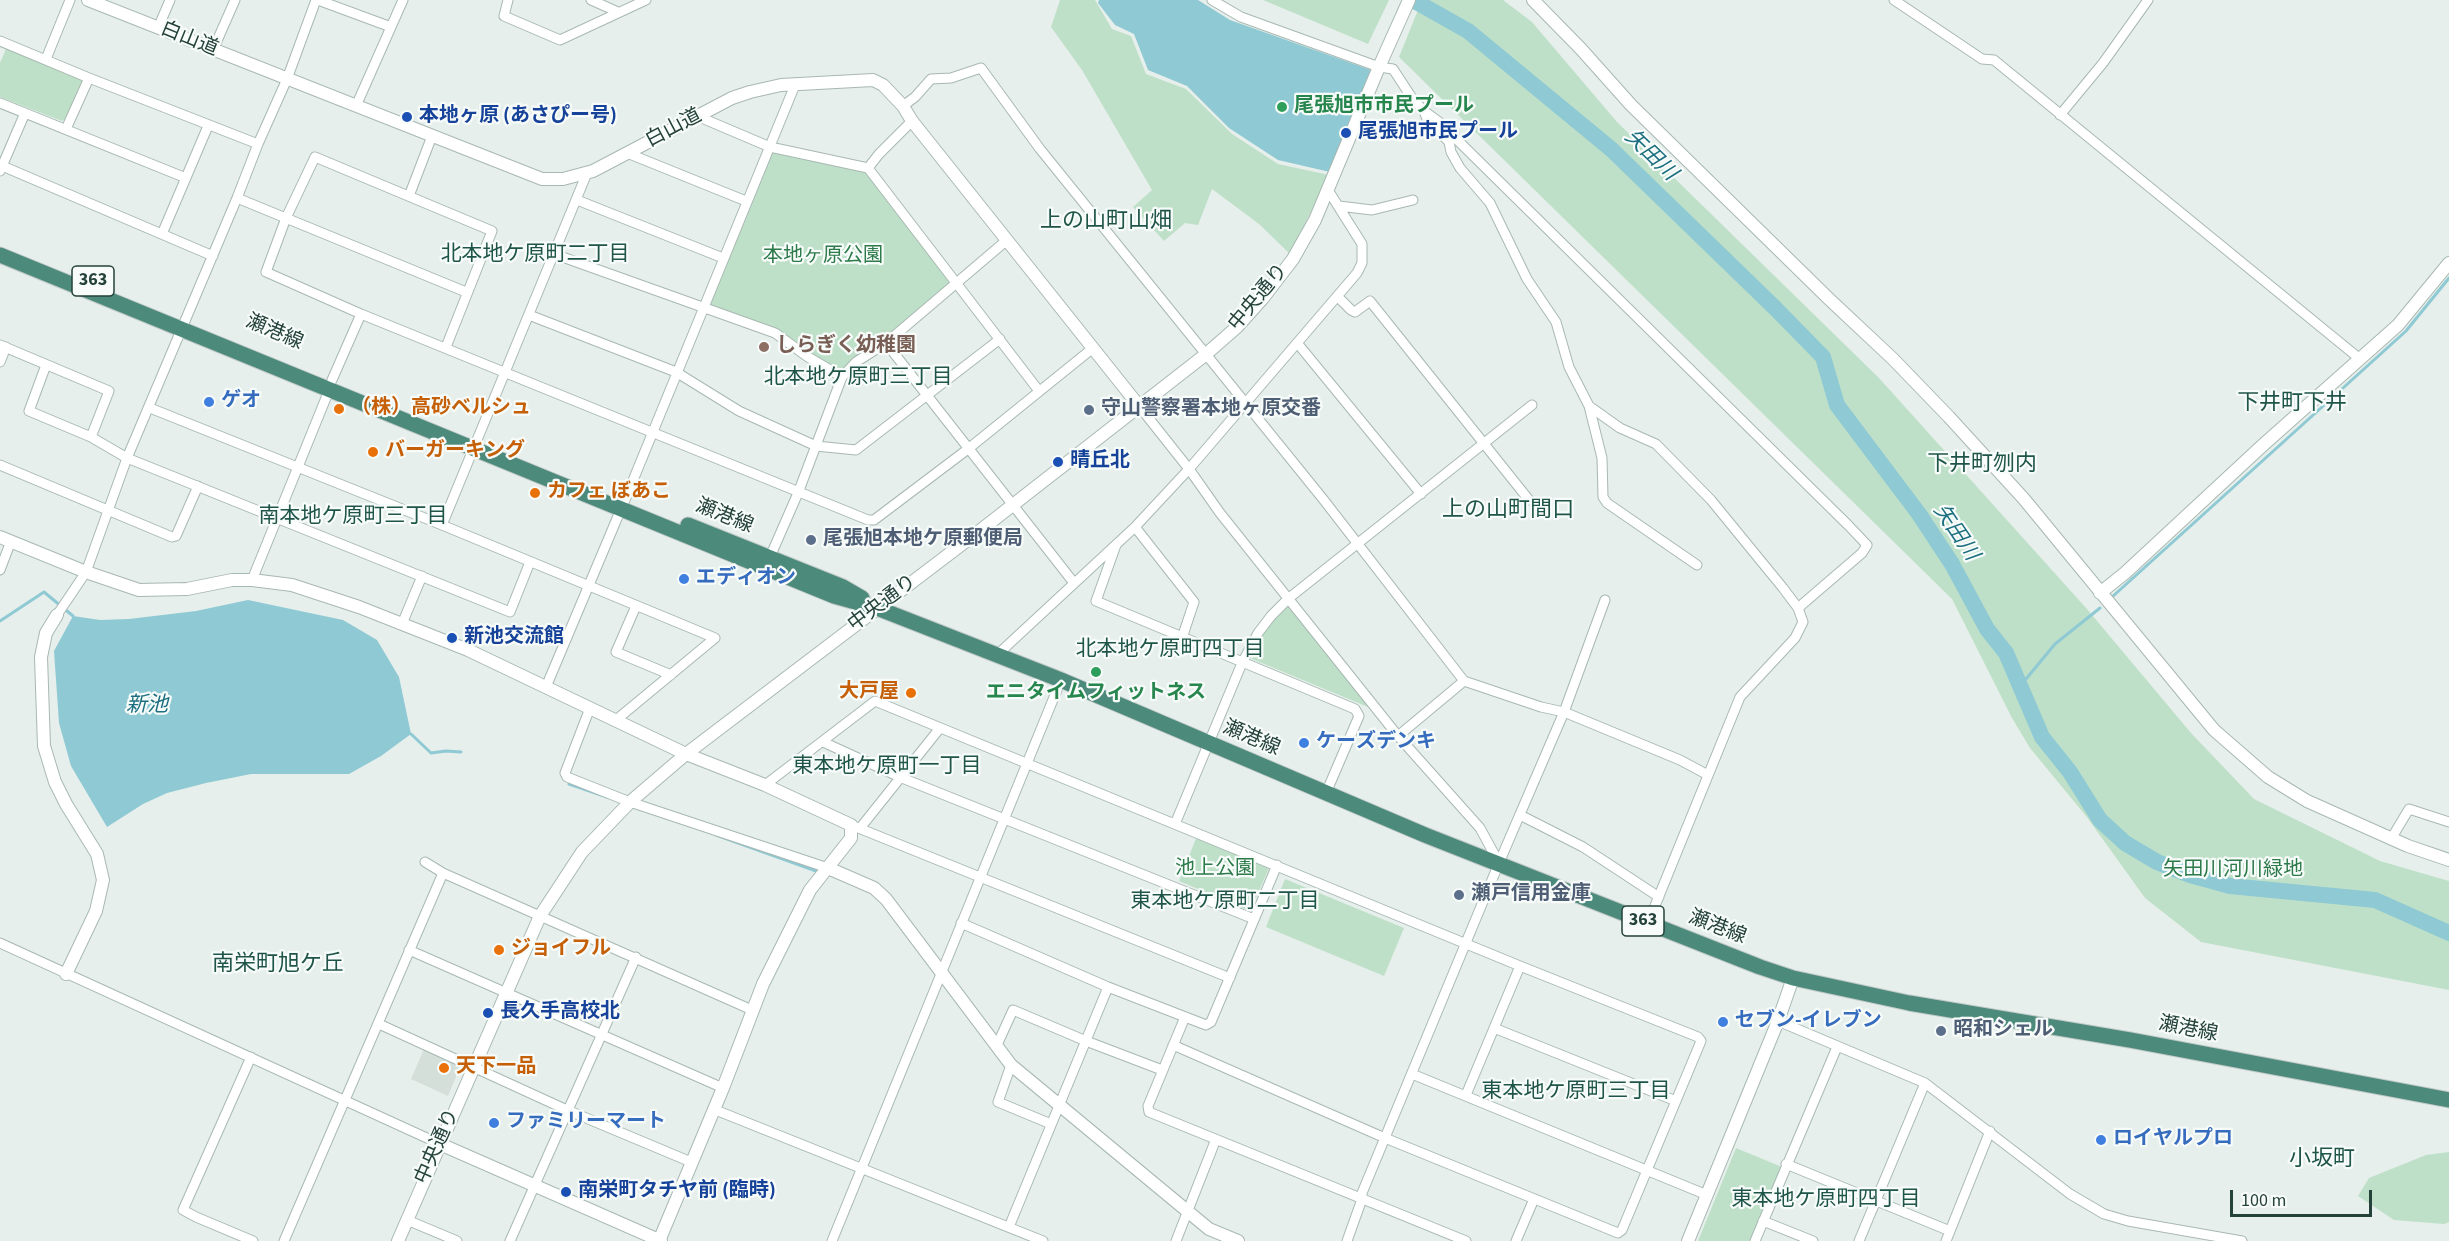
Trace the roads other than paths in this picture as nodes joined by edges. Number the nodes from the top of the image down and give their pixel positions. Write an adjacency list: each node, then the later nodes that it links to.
1 (70, 0): 21 (street)
2 (88, 0): 17 (street, 白山道)
3 (170, 0): 17 (street)
4 (234, 0): 19 (street)
5 (317, 0): 16 (street); 24 (street)
6 (403, 0): 16 (street)
7 (508, 0): 15 (street)
8 (591, 0): 15 (street)
9 (646, 0): 15 (street)
10 (1212, 0): 22 (street)
11 (1409, 0): 22 (street, 中央通り)
12 (1533, 0): 120 (street)
13 (1894, 0): 31 (street)
14 (2148, 0): 31 (street)
15 (618, 12)
16 (391, 27): 27 (street)
17 (158, 28): 19 (street, 白山道)
18 (2, 41): 20 (street); 21 (street)
19 (213, 50): 24 (street, 白山道)
20 (0, 52)
21 (46, 59): 23 (street)
22 (1379, 67): 29 (street); 44 (street, 中央通り)
23 (89, 78): 34 (street); 35 (street)
24 (287, 79): 27 (street, 白山道); 37 (street)
25 (795, 85): 28 (street, 白山道); 32 (street, 白山道); 38 (street)
26 (0, 103): 30 (street)
27 (356, 106): 36 (street, 白山道)
28 (903, 106): 33 (street, 白山道); 73 (street)
29 (1424, 111): 86 (street); 125 (street)
30 (25, 112): 35 (street); 40 (street)
31 (2060, 115): 74 (street)
32 (697, 116): 38 (street); 39 (street, 白山道)
33 (912, 121): 41 (street); 53 (street, 白山道)
34 (208, 126): 37 (street); 43 (street)
35 (66, 129): 43 (street)
36 (432, 136): 42 (street, 白山道); 45 (street)
37 (258, 144): 46 (street)
38 (770, 147): 41 (street); 49 (street)
39 (627, 153): 42 (street, 白山道); 49 (street)
40 (1, 167): 52 (street)
41 (868, 168): 60 (street)
42 (587, 173): 48 (street)
43 (186, 178): 52 (street)
44 (1328, 190): 50 (street); 73 (street, 中央通り)
45 (409, 196): 51 (street); 61 (street)
46 (237, 198): 51 (street); 57 (street)
47 (1413, 200): 50 (street)
48 (577, 201): 55 (street); 58 (street)
49 (746, 201): 58 (street)
50 (1339, 206): 62 (street)
51 (286, 219): 61 (street); 64 (street)
52 (162, 234): 57 (street)
53 (1007, 240): 60 (street); 72 (street, 白山道)
54 (0, 244): 66 (highway, 363)
55 (555, 254): 63 (street); 65 (street)
56 (0, 255): 66 (highway, 363)
57 (213, 256): 66 (street)
58 (723, 258): 63 (street)
59 (2449, 263): 74 (street)
60 (956, 283): 67 (street); 68 (street)
61 (466, 292): 71 (street)
62 (1338, 297): 69 (street); 90 (street)
63 (704, 306): 78 (street); 79 (street)
64 (361, 314): 71 (street); 80 (street)
65 (529, 315): 77 (street); 78 (street)
66 (185, 324): 80 (highway, 瀬港線 / 363); 87 (street)
67 (1000, 339): 81 (street); 82 (street)
68 (886, 343): 79 (street); 82 (street)
69 (1298, 344): 85 (street); 100 (street)
70 (3, 346): 75 (street); 76 (street)
71 (446, 347): 77 (street)
72 (1093, 348): 81 (street); 84 (street, 白山道)
73 (1205, 355): 84 (street, 中央通り); 85 (street)
74 (2360, 359): 120 (street)
75 (0, 362)
76 (46, 365): 89 (street); 89 (street)
77 (507, 372): 88 (street); 91 (street)
78 (676, 372): 88 (street); 92 (street)
79 (842, 377): 92 (street)
80 (331, 384): 91 (highway, 瀬港線 / 363); 96 (street)
81 (1039, 391): 93 (street)
82 (925, 396): 92 (street); 93 (street)
83 (1532, 405): 90 (street)
84 (1139, 406): 97 (street); 103 (street, 中央通り)
85 (1246, 406): 97 (street); 110 (street)
86 (1589, 406): 113 (street); 125 (street)
87 (150, 408): 94 (street); 96 (street)
88 (651, 433): 99 (street); 102 (street)
89 (91, 437): 94 (street)
90 (1484, 443): 100 (street); 101 (street)
91 (475, 444): 102 (highway, 瀬港線 / 363); 106 (street)
92 (816, 446): 99 (street)
93 (968, 449): 99 (street); 103 (street)
94 (128, 458): 98 (street); 104 (street)
95 (0, 465): 104 (street)
96 (297, 468): 105 (street); 106 (street)
97 (1189, 469): 107 (street); 121 (street)
98 (198, 486): 104 (street); 105 (street)
99 (798, 493): 111 (street)
100 (1420, 494): 110 (street)
101 (1529, 500)
102 (623, 504): 111 (highway, 瀬港線 / 363); 119 (street); 124 (highway, 瀬港線 / 363)
103 (1012, 505): 118 (street); 124 (street, 中央通り)
104 (108, 510): 115 (street)
105 (277, 518): 116 (street); 117 (street)
106 (442, 525): 112 (street)
107 (1135, 526): 109 (street); 128 (street)
108 (6, 539): 114 (street); 115 (street)
109 (1116, 542): 118 (street); 128 (street)
110 (1358, 544): 121 (street); 133 (street)
111 (770, 557): 124 (highway, 瀬港線 / 363)
112 (530, 562): 116 (street); 119 (street)
113 (1696, 565)
114 (0, 570)
115 (86, 572): 117 (street); 126 (street)
116 (422, 576): 127 (street)
117 (252, 580): 127 (street)
118 (1074, 583): 129 (street)
119 (588, 587): 123 (street); 134 (street)
120 (2100, 593): 154 (street)
121 (1289, 598): 130 (street); 139 (street)
122 (1605, 600): 136 (street)
123 (636, 606): 131 (street); 131 (street)
124 (877, 608): 129 (highway, 瀬港線 / 363); 142 (street, 中央通り)
125 (1798, 608): 144 (street)
126 (57, 615): 173 (street)
127 (402, 624): 134 (street)
128 (1182, 638): 130 (street)
129 (997, 655): 132 (highway, 瀬港線 / 363)
130 (1242, 663): 141 (street); 147 (street)
131 (671, 675): 137 (street)
132 (1061, 680): 141 (highway, 瀬港線 / 363); 143 (street)
133 (1464, 681): 136 (street); 139 (street)
134 (546, 687): 135 (street)
135 (591, 708): 137 (street); 148 (street)
136 (1564, 711): 144 (street); 149 (street)
137 (616, 720): 142 (street)
138 (940, 728): 140 (street); 143 (street); 145 (street)
139 (1398, 736): 157 (street)
140 (823, 742): 145 (street); 146 (street)
141 (1208, 743): 147 (highway, 瀬港線 / 363); 152 (street)
142 (686, 754): 146 (street); 148 (street, 中央通り)
143 (1027, 763): 150 (street); 152 (street)
144 (1708, 775): 162 (street)
145 (902, 778): 150 (street); 153 (street)
146 (765, 785): 153 (street)
147 (1326, 793): 157 (highway, 瀬港線 / 363)
148 (630, 802): 159 (street); 163 (street, 中央通り)
149 (1520, 815): 157 (street); 162 (street)
150 (1004, 817): 161 (street); 164 (street)
151 (2449, 822): 154 (street)
152 (1175, 824): 158 (street)
153 (856, 826): 159 (street); 161 (street)
154 (2391, 839): 155 (street)
155 (2449, 860)
156 (425, 862): 160 (street)
157 (1499, 863): 166 (highway, 瀬港線 / 363); 168 (street)
158 (1277, 865): 164 (street); 168 (street)
159 (828, 868): 172 (street); 178 (street)
160 (443, 873): 163 (street); 169 (street)
161 (979, 878): 165 (street); 174 (street)
162 (1659, 897): 166 (street)
163 (540, 916): 170 (street); 177 (street, 中央通り)
164 (1254, 919): 174 (street)
165 (960, 923): 172 (street); 176 (street)
166 (1648, 923): 175 (highway, 瀬港線 / 363)
167 (0, 943): 173 (street)
168 (1466, 944): 171 (street); 192 (street)
169 (409, 950): 177 (street); 181 (street)
170 (636, 957): 178 (street); 183 (street)
171 (1520, 966): 182 (street); 198 (street)
172 (942, 972): 186 (street); 209 (street)
173 (66, 974): 188 (street)
174 (1230, 978): 179 (street)
175 (1793, 978): 180 (street); 197 (highway, 瀬港線 / 363)
176 (1108, 987): 179 (street); 184 (street)
177 (505, 993): 183 (street); 190 (street, 中央通り)
178 (752, 1010): 194 (street)
179 (1185, 1017): 185 (street)
180 (1778, 1021): 187 (street); 212 (street)
181 (379, 1024): 190 (street); 196 (street)
182 (1494, 1028): 195 (street); 198 (street)
183 (601, 1035): 194 (street); 201 (street)
184 (1086, 1041): 186 (street); 191 (street); 199 (street)
185 (1173, 1045): 191 (street); 204 (street)
186 (997, 1046): 189 (street)
187 (1836, 1047): 193 (street); 208 (street)
188 (251, 1057): 196 (street); 221 (street)
189 (1011, 1065): 199 (street); 202 (street)
190 (473, 1067): 201 (street); 206 (street, 中央通り)
191 (1162, 1070): 205 (street)
192 (1412, 1074): 195 (street); 204 (street)
193 (1925, 1083): 203 (street); 215 (street)
194 (723, 1088): 200 (street)
195 (1466, 1095): 210 (street)
196 (345, 1100): 206 (street); 222 (street)
197 (2449, 1100)
198 (1676, 1101): 210 (street)
199 (1059, 1104): 202 (street); 216 (street)
200 (713, 1109): 207 (street); 209 (street)
201 (567, 1110): 207 (street); 211 (street)
202 (1051, 1124): 219 (street)
203 (1990, 1131): 220 (street); 239 (street)
204 (1385, 1138): 213 (street); 214 (street)
205 (1216, 1139): 214 (street); 216 (street)
206 (440, 1144): 211 (street); 217 (street, 中央通り)
207 (691, 1162): 226 (street)
208 (1786, 1164): 215 (street); 218 (street)
209 (863, 1168): 219 (street); 227 (street)
210 (1648, 1172): 212 (street); 213 (street)
211 (535, 1186): 225 (street); 226 (street)
212 (1707, 1196): 234 (street)
213 (1534, 1198): 233 (street)
214 (1362, 1199): 231 (street); 232 (street)
215 (1877, 1200): 220 (street); 237 (street)
216 (1188, 1211): 229 (street); 230 (street)
217 (407, 1220): 223 (street, 中央通り); 224 (street)
218 (1762, 1221): 235 (street); 236 (street)
219 (1009, 1227): 228 (street)
220 (1950, 1231): 238 (street)
221 (253, 1241)
222 (284, 1241)
223 (398, 1241)
224 (458, 1241)
225 (510, 1241)
226 (659, 1241)
227 (832, 1241)
228 (1043, 1241)
229 (1176, 1241)
230 (1239, 1241)
231 (1347, 1241)
232 (1466, 1241)
233 (1516, 1241)
234 (1688, 1241)
235 (1755, 1241)
236 (1813, 1241)
237 (1859, 1241)
238 (1946, 1241)
239 (2242, 1241)

